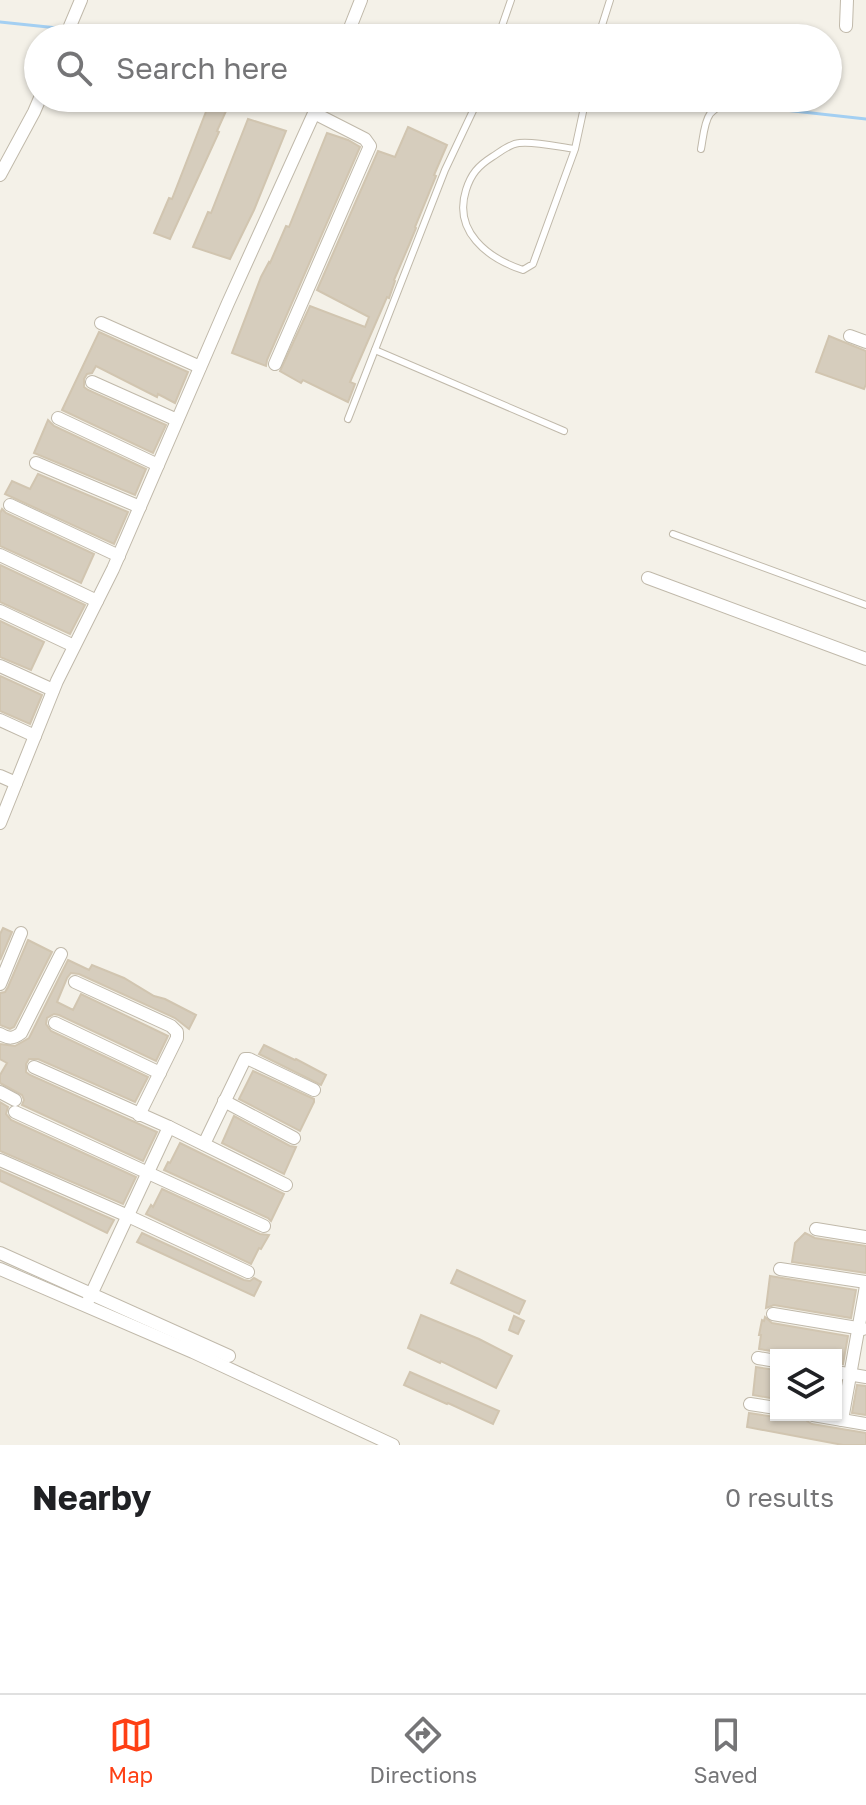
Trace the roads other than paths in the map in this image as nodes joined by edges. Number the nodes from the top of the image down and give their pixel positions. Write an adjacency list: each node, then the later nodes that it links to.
1 (81, 0): 6 (street)
2 (361, 0): 7 (street)
3 (511, 0): 8 (lane)
4 (610, 0): 9 (lane)
5 (847, 0): 10 (street)
6 (71, 24)
7 (352, 24)
8 (503, 24)
9 (602, 24)
10 (846, 26)
11 (34, 112): 18 (street)
12 (472, 112): 22 (lane)
13 (583, 112): 16 (lane)
14 (713, 112): 17 (lane)
15 (314, 113): 23 (street); 24 (street)
16 (575, 149): 16 (lane)
17 (701, 149)
18 (0, 175)
19 (101, 323): 24 (street)
20 (850, 336): 21 (street)
21 (866, 342)
22 (375, 350): 27 (lane); 29 (lane)
23 (275, 364)
24 (200, 367): 28 (street)
25 (92, 382): 28 (street)
26 (58, 418): 31 (street)
27 (348, 419)
28 (177, 420): 31 (street)
29 (564, 431)
30 (36, 463): 33 (street)
31 (158, 465): 33 (street)
32 (10, 505): 36 (street)
33 (140, 507): 36 (street)
34 (673, 534): 39 (lane)
35 (0, 555): 38 (street)
36 (119, 556): 38 (street)
37 (648, 578): 42 (street)
38 (97, 601): 41 (street)
39 (866, 605)
40 (0, 611): 41 (street)
41 (74, 646): 44 (street)
42 (866, 659)
43 (0, 666): 44 (street)
44 (53, 690): 46 (street)
45 (0, 720): 46 (street)
46 (35, 736): 48 (street)
47 (0, 776): 48 (street)
48 (16, 783): 49 (street)
49 (0, 823)
50 (21, 933): 53 (street)
51 (61, 954): 55 (street)
52 (75, 982): 57 (street)
53 (0, 984)
54 (55, 1023): 57 (street)
55 (0, 1034)
56 (34, 1067): 61 (street)
57 (160, 1073): 61 (street)
58 (314, 1090): 60 (street)
59 (0, 1092): 66 (street)
60 (224, 1101): 63 (street); 64 (street)
61 (139, 1115): 62 (street)
62 (169, 1127): 64 (street); 66 (street)
63 (294, 1138)
64 (204, 1144): 67 (street)
65 (0, 1160): 68 (street)
66 (148, 1172): 68 (street); 69 (street)
67 (286, 1185)
68 (128, 1216): 75 (street); 77 (street)
69 (264, 1226)
70 (816, 1229): 71 (street)
71 (866, 1237)
72 (0, 1253): 77 (street)
73 (0, 1269): 78 (street)
74 (780, 1269): 76 (street)
75 (248, 1272)
76 (866, 1284): 80 (street)
77 (91, 1293): 78 (street); 81 (street)
78 (85, 1306): 91 (street)
79 (773, 1314): 80 (street)
80 (862, 1329): 85 (street)
81 (229, 1356)
82 (758, 1358): 83 (street)
83 (770, 1360)
84 (842, 1373): 85 (street)
85 (850, 1374): 86 (street); 89 (street)
86 (866, 1377)
87 (750, 1404): 88 (street)
88 (770, 1407)
89 (842, 1420): 90 (street)
90 (866, 1424)
91 (393, 1445)

